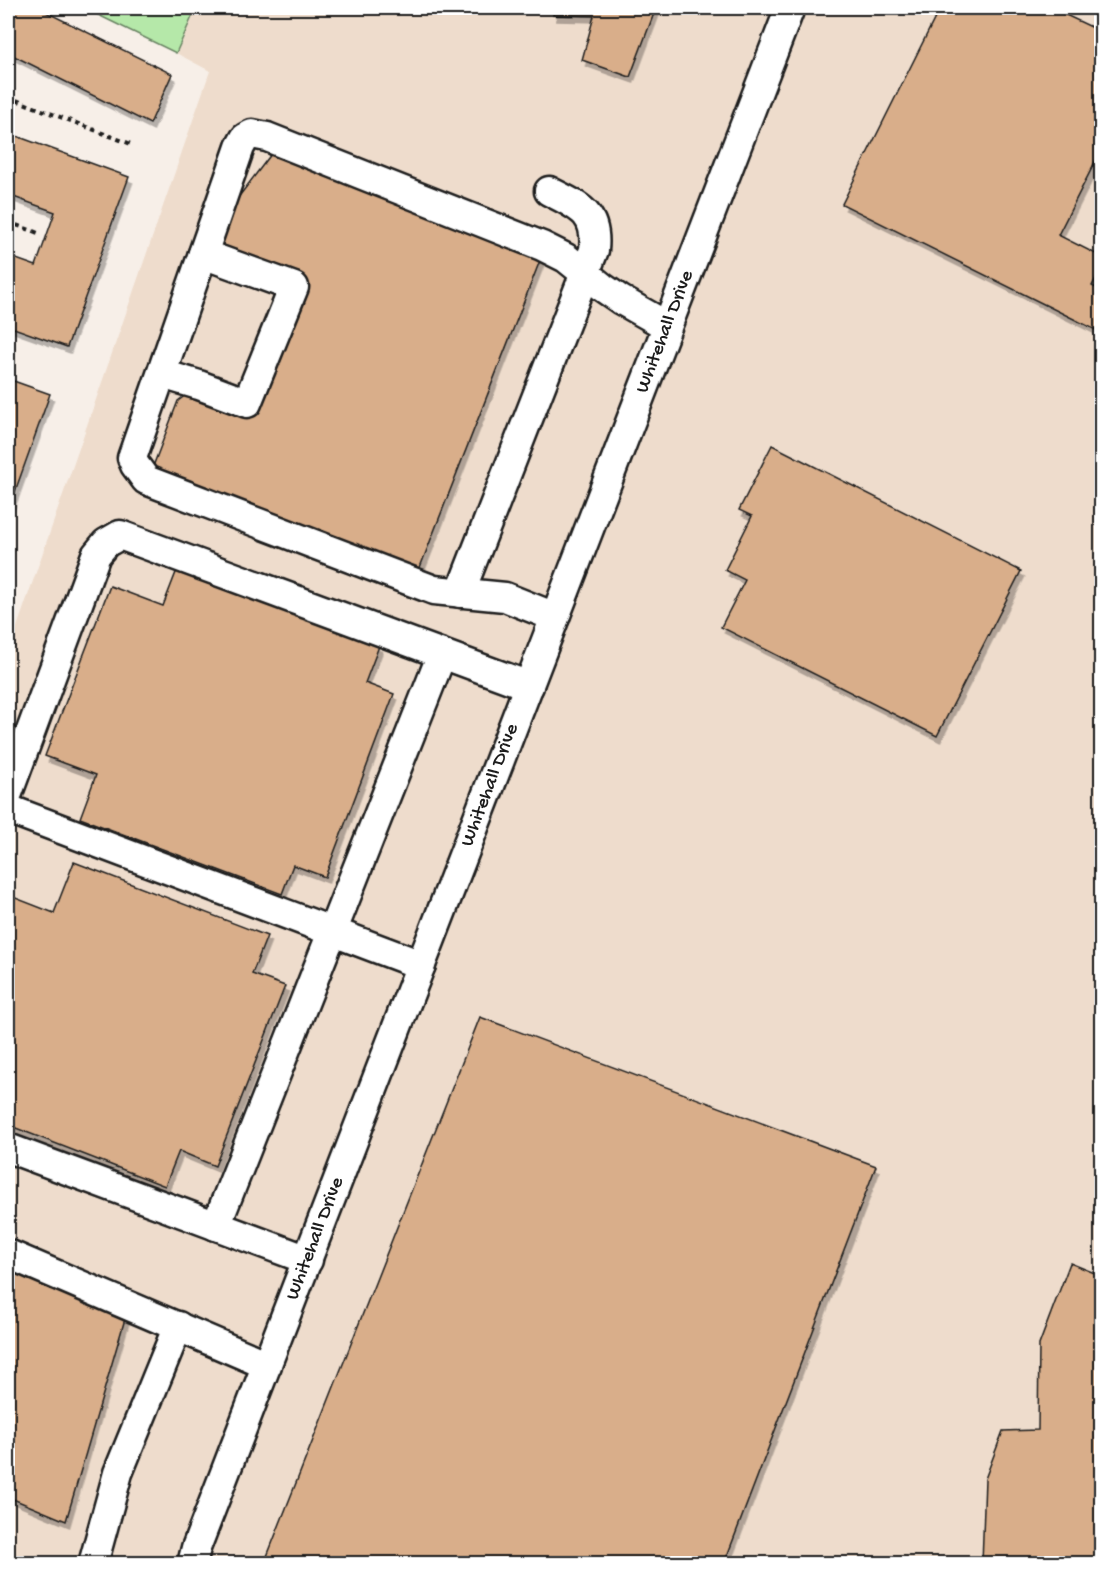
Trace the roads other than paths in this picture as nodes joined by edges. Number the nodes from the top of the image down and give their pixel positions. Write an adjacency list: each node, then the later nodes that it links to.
1 (790, 8): 5 (street, Whitehall Drive)
2 (549, 190): 4 (street)
3 (203, 254): 4 (street); 6 (street); 6 (street)
4 (585, 275): 5 (street); 7 (street)
5 (667, 326): 8 (street, Whitehall Drive)
6 (162, 374): 7 (street)
7 (460, 593): 8 (street)
8 (555, 617): 10 (street, Whitehall Drive)
9 (442, 654): 10 (street); 11 (street); 13 (street)
10 (529, 686): 14 (street, Whitehall Drive)
11 (8, 793)
12 (8, 809): 13 (street)
13 (332, 932): 14 (street); 16 (street)
14 (421, 965): 18 (street, Whitehall Drive)
15 (8, 1148): 16 (street)
16 (216, 1226): 18 (street)
17 (8, 1254): 19 (street)
18 (308, 1260): 20 (street, Whitehall Drive)
19 (178, 1326): 20 (street); 21 (street)
20 (267, 1365): 22 (street, Whitehall Drive)
21 (93, 1563)
22 (192, 1563)

